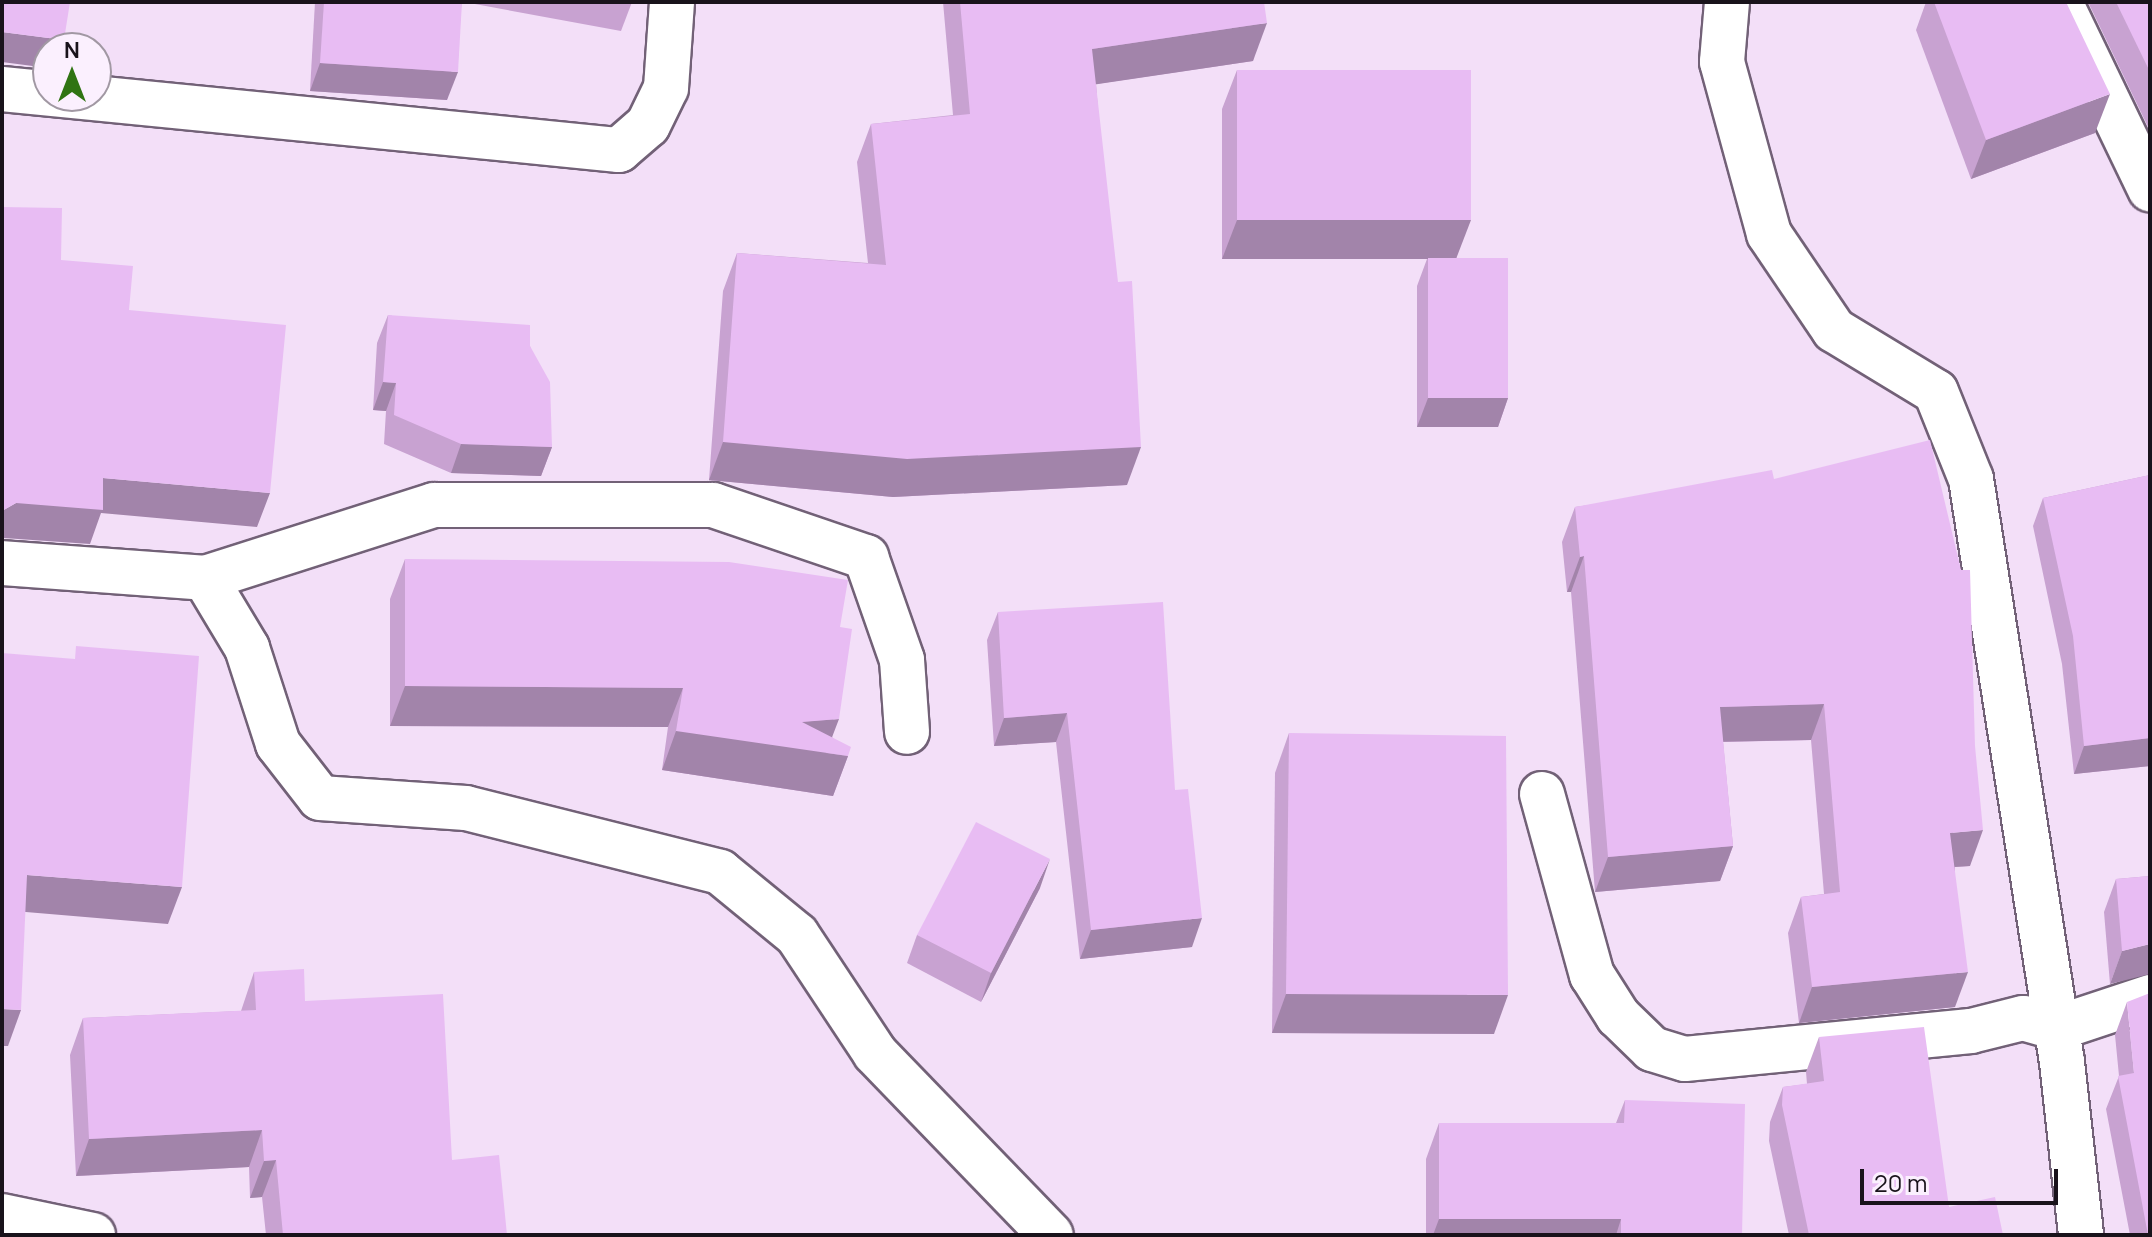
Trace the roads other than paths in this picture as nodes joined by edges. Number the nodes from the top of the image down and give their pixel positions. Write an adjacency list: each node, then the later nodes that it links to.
1 (672, 2): 4 (street)
2 (1727, 2): 11 (street)
3 (2060, 2): 5 (street)
4 (2, 89)
5 (2150, 189)
6 (2, 563): 7 (street)
7 (205, 578): 8 (street); 14 (street)
8 (907, 732)
9 (1542, 794): 11 (street)
10 (2150, 997): 11 (street)
11 (2057, 1028): 15 (street)
12 (2, 1216): 13 (street)
13 (93, 1235)
14 (1051, 1235)
15 (2081, 1235)

